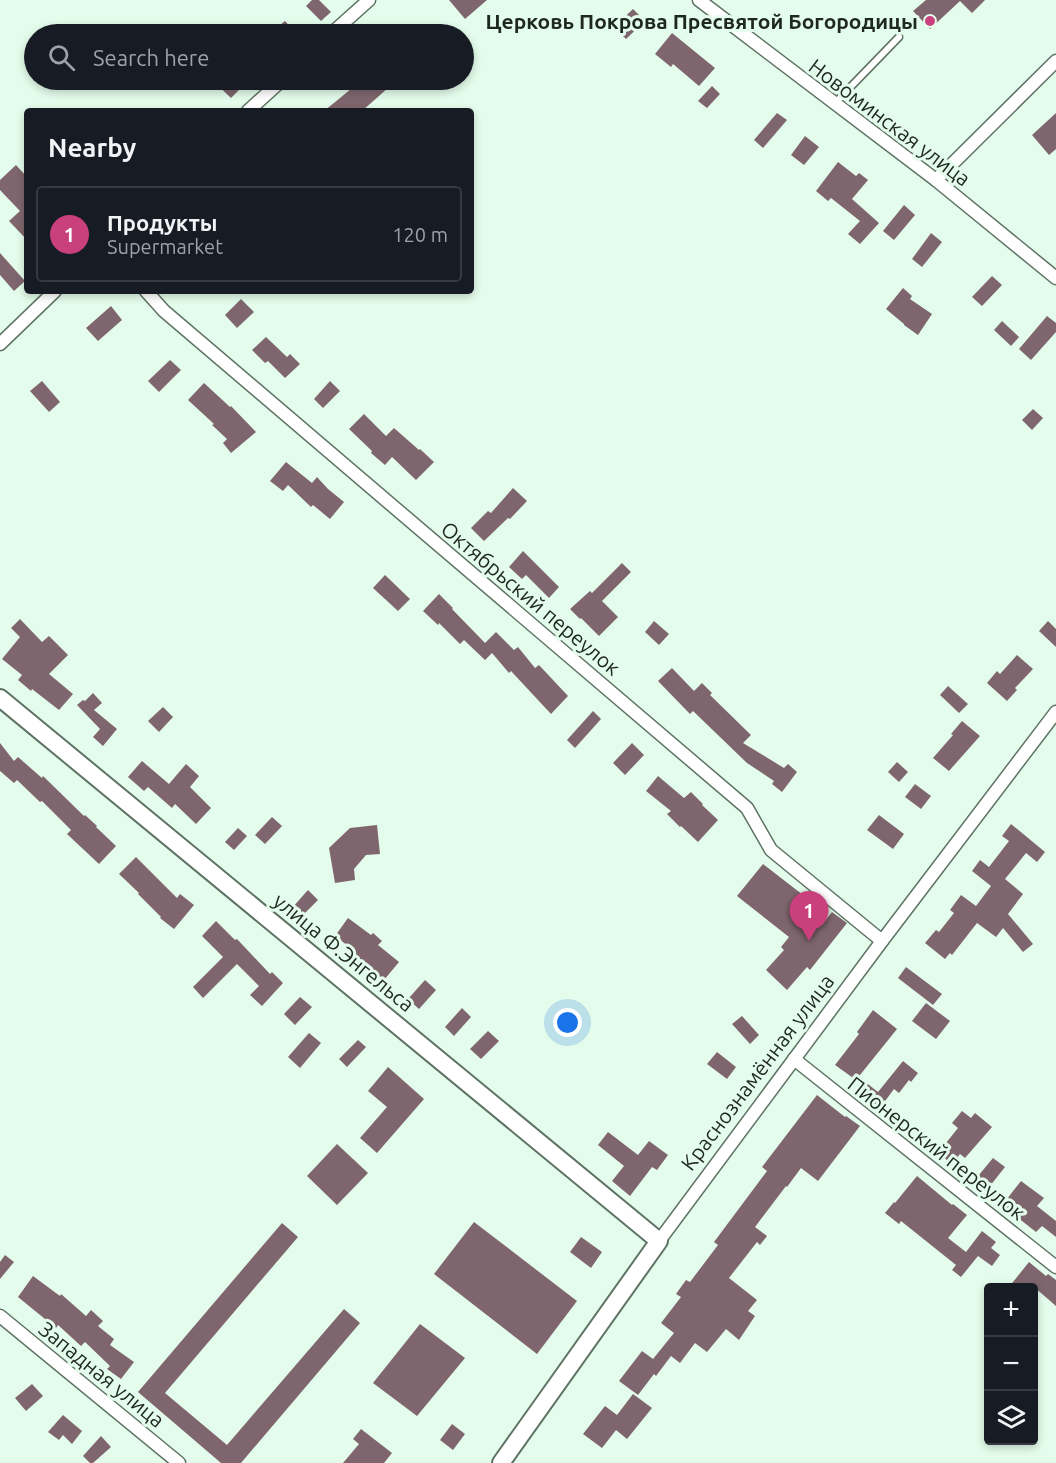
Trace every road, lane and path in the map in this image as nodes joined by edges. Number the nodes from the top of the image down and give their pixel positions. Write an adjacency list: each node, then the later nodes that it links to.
1 (369, 0): 3 (street)
2 (699, 0): 7 (street, Новоминская улица)
3 (342, 24)
4 (899, 37): 7 (lane)
5 (1056, 61): 9 (street)
6 (271, 90): 8 (street)
7 (834, 104): 9 (street, Новоминская улица)
8 (251, 108)
9 (936, 180): 10 (street, Новоминская улица)
10 (1056, 278)
11 (52, 294): 13 (street)
12 (149, 294): 16 (street, Октябрьский переулок)
13 (0, 344)
14 (0, 698): 18 (main road, улица Ф.Энгельса)
15 (1056, 712): 16 (street, Краснознамённая улица)
16 (882, 942): 17 (street, Краснознамённая улица)
17 (794, 1059): 18 (street, Краснознамённая улица); 19 (street, Пионерский переулок)
18 (658, 1241): 22 (main road, Краснознамённая улица)
19 (1056, 1267)
20 (0, 1316): 21 (street, Западная улица)
21 (179, 1463)
22 (501, 1463)

